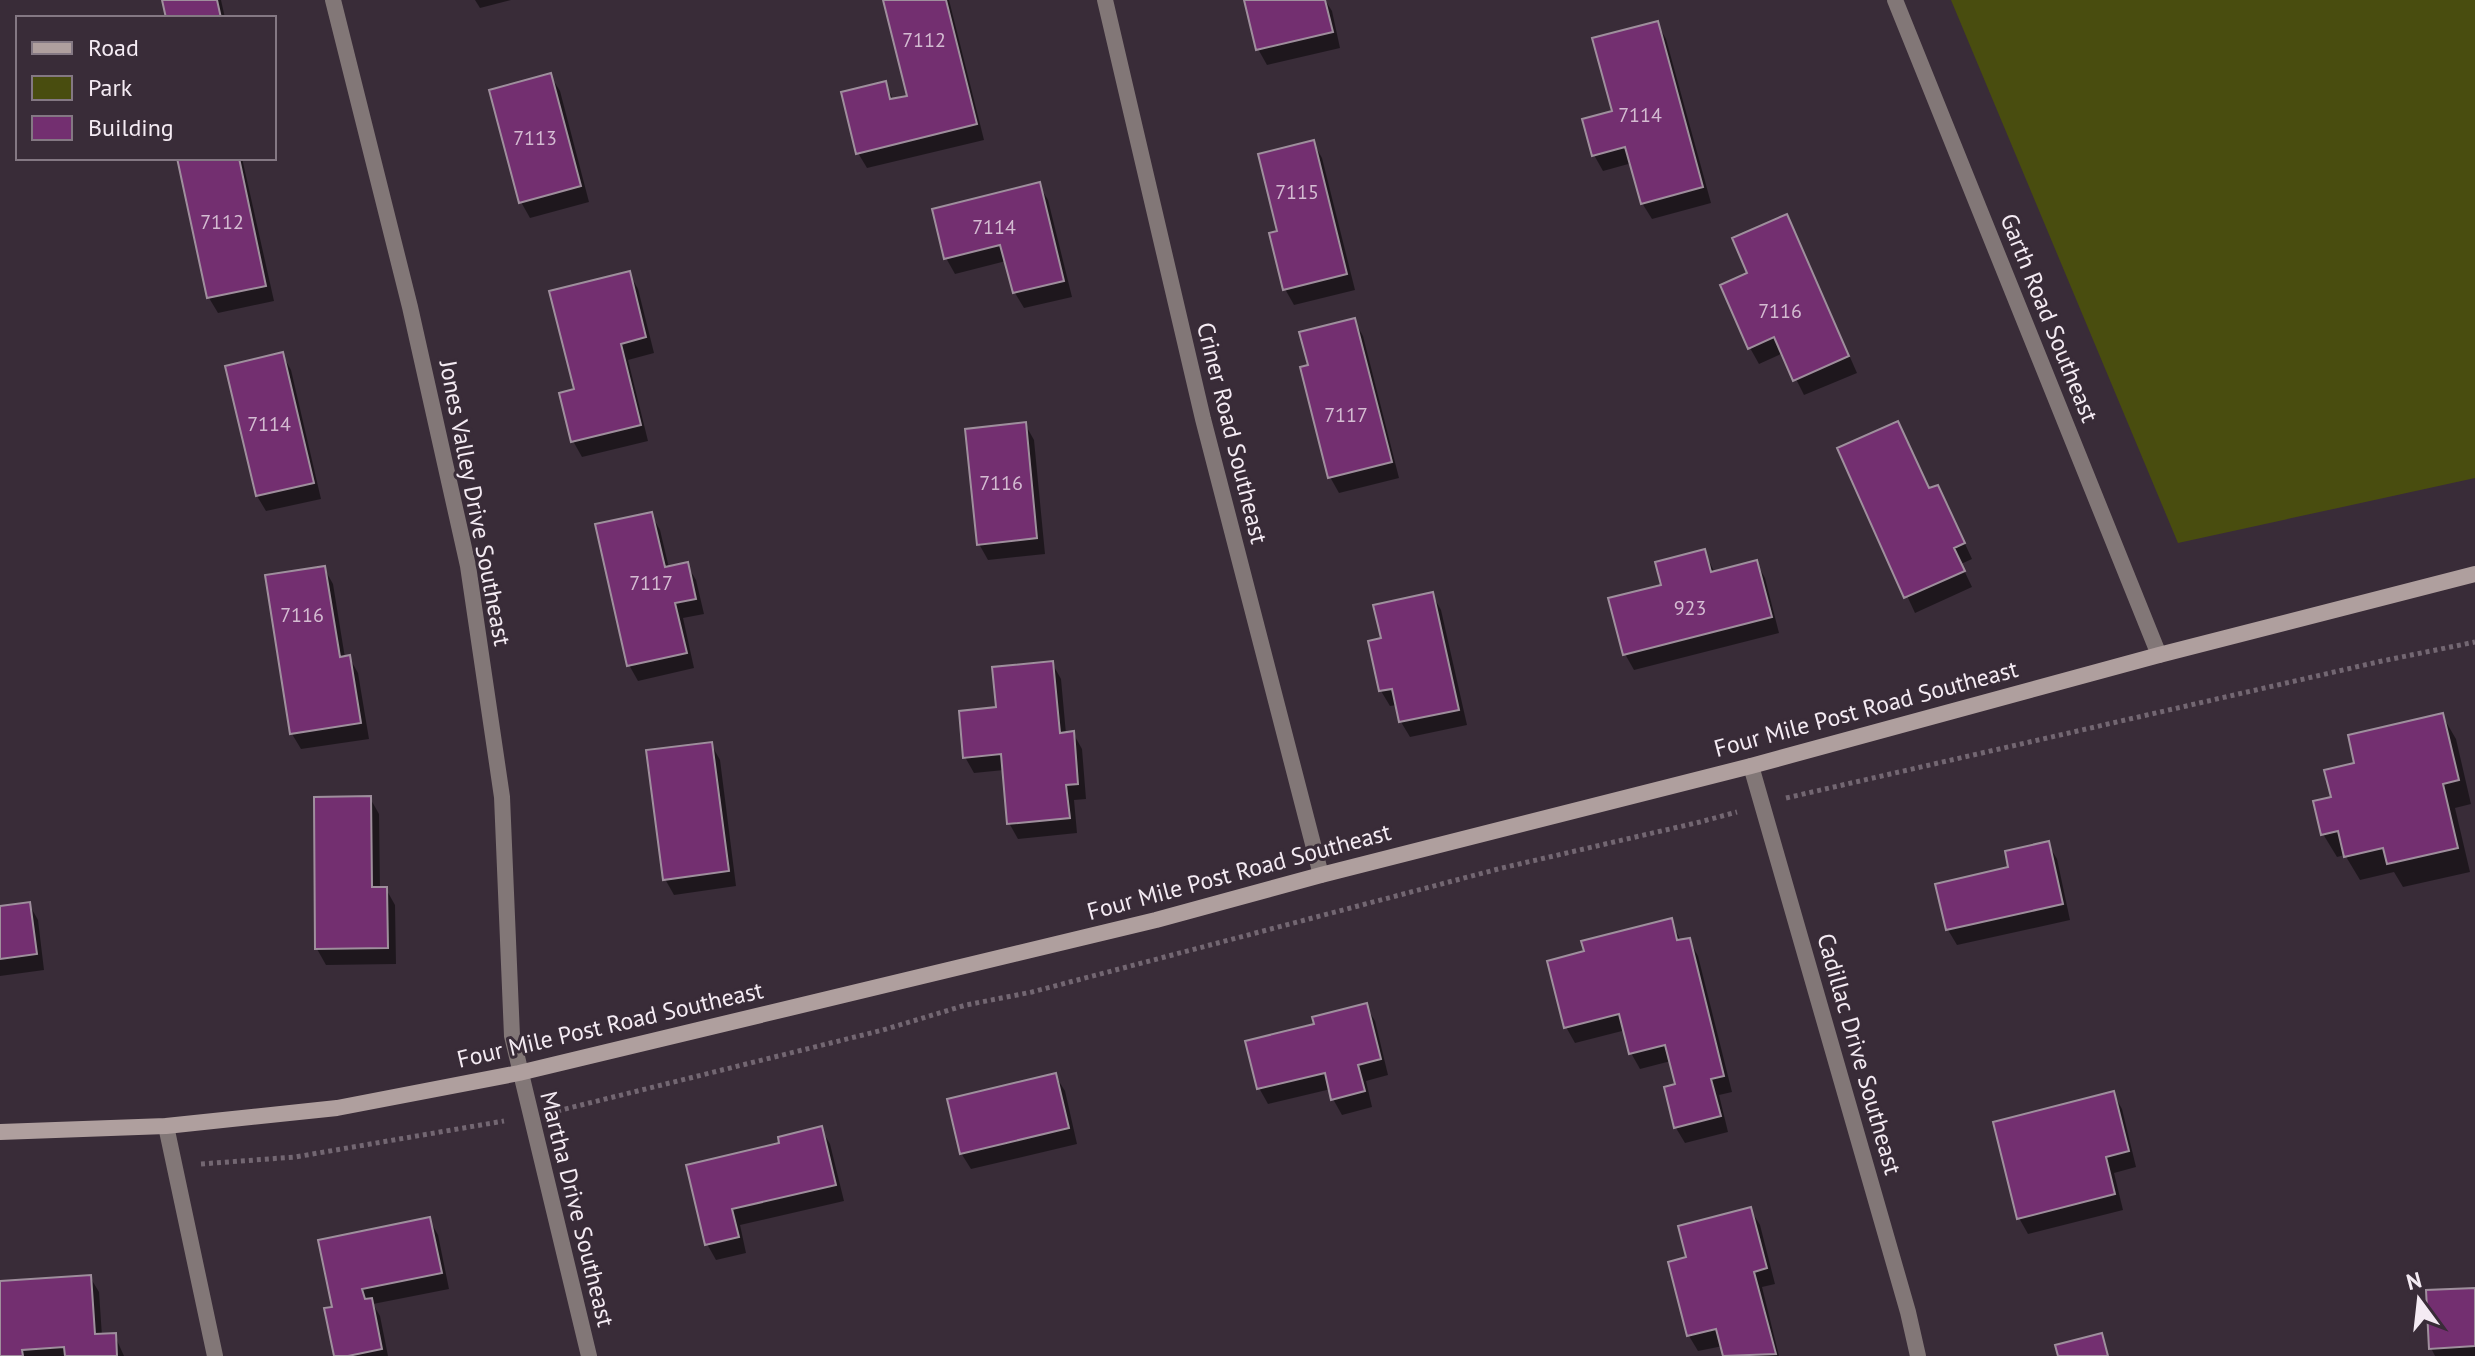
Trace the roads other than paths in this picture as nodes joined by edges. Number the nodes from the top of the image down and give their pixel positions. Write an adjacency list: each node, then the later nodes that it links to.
1 (333, 0): 8 (street, Jones Valley Drive Southeast)
2 (1105, 0): 7 (street, Criner Road Southeast)
3 (1895, 0): 5 (street, Garth Road Southeast)
4 (2475, 574): 5 (main road, Four Mile Post Road Southeast)
5 (2159, 655): 6 (main road, Four Mile Post Road Southeast)
6 (1751, 766): 7 (main road, Four Mile Post Road Southeast); 13 (street, Cadillac Drive Southeast)
7 (1321, 875): 8 (main road, Four Mile Post Road Southeast)
8 (519, 1073): 9 (main road, Four Mile Post Road Southeast); 12 (street, Martha Drive Southeast)
9 (166, 1126): 10 (main road, Four Mile Post Road Southeast); 11 (street)
10 (0, 1132)
11 (215, 1356)
12 (589, 1356)
13 (1918, 1356)

